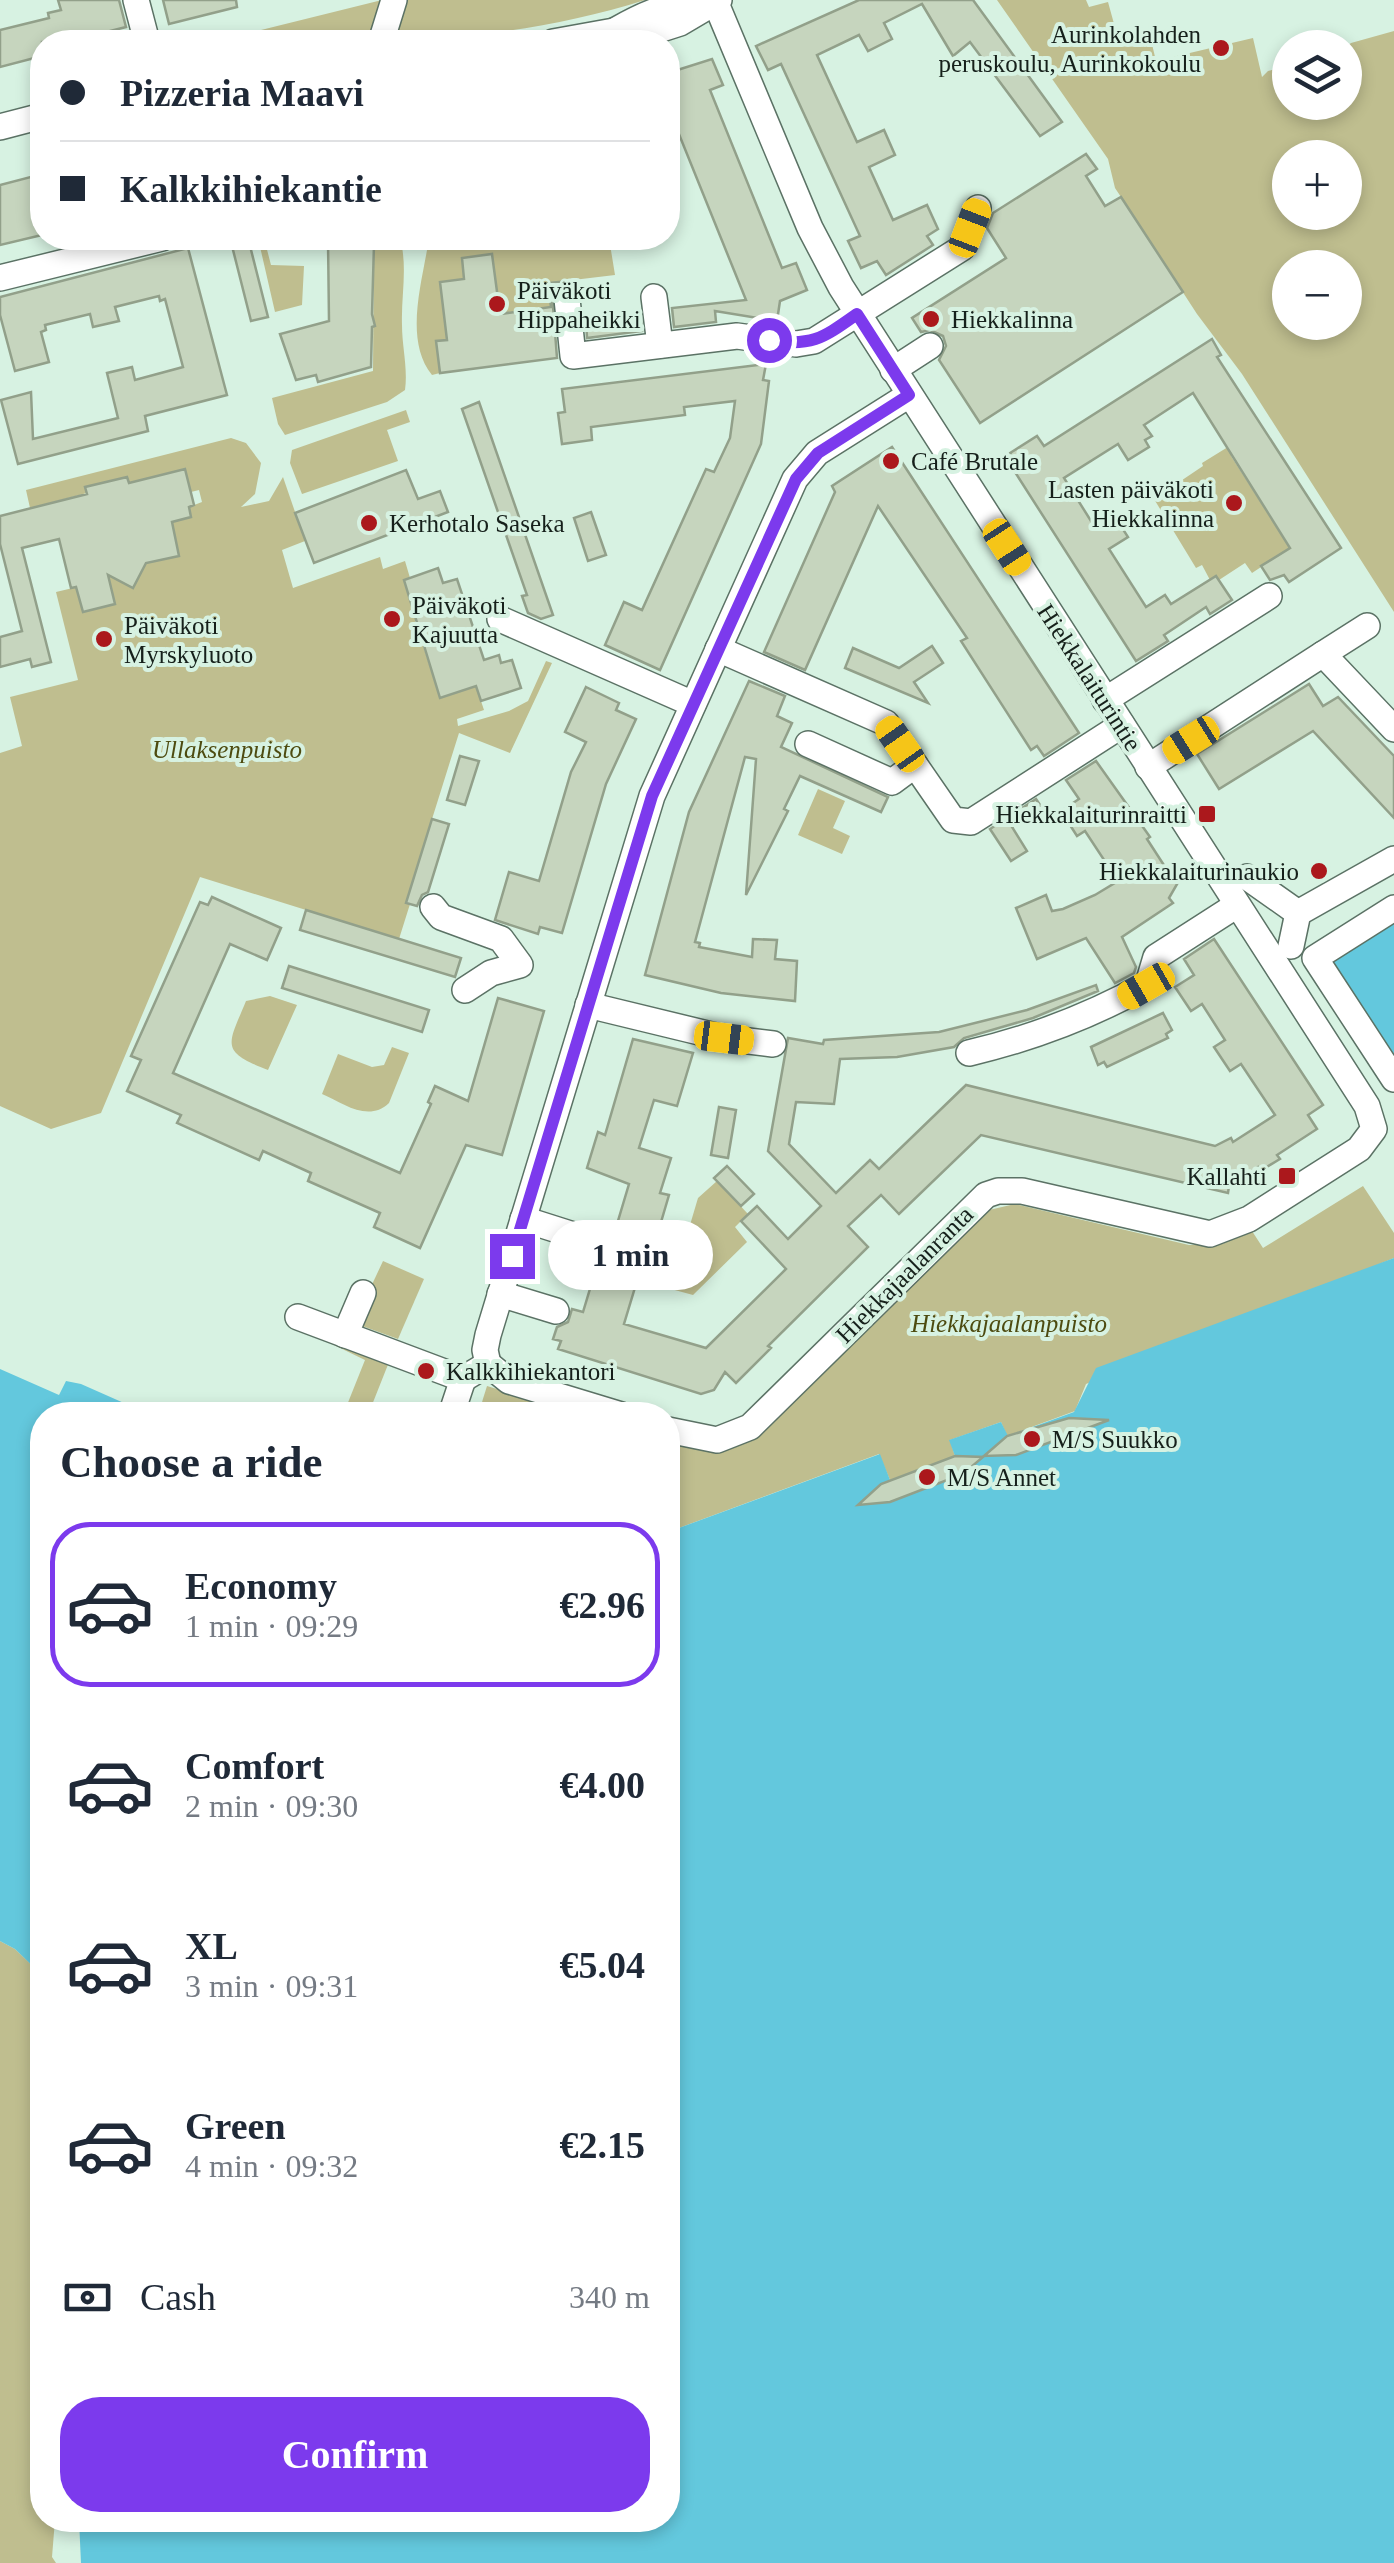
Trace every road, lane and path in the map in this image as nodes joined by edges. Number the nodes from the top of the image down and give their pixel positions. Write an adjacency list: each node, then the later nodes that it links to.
1 (136, 0): 4 (street)
2 (394, 0): 5 (street)
3 (717, 1): 6 (street); 14 (street, Hiekkalaiturintie)
4 (144, 30)
5 (385, 30)
6 (660, 30)
7 (30, 119): 8 (street)
8 (0, 127)
9 (978, 208): 14 (street)
10 (113, 250): 11 (street)
11 (0, 278)
12 (654, 297): 15 (street)
13 (567, 299): 15 (street)
14 (857, 314): 15 (street); 17 (street, Hiekkalaiturintie)
15 (660, 345)
16 (930, 346): 17 (street)
17 (893, 370): 18 (street, Hiekkalaiturintie)
18 (909, 395): 22 (street); 24 (street, Hiekkalaiturintie)
19 (1269, 596): 24 (street)
20 (500, 619): 25 (street)
21 (1366, 626): 23 (street)
22 (718, 649): 25 (street); 29 (street)
23 (1323, 654): 27 (street); 30 (street)
24 (1106, 700): 26 (street, Hiekkalaiturintie)
25 (693, 704): 39 (street)
26 (1122, 725): 29 (street); 30 (street, Hiekkalaiturintie)
27 (1394, 729)
28 (808, 744): 29 (street)
29 (915, 765)
30 (1148, 767): 33 (street, Hiekkalaiturintie)
31 (1394, 860): 36 (street)
32 (1247, 877): 36 (street)
33 (1238, 905): 41 (street); 43 (street, Hiekkalaiturintie)
34 (433, 907): 38 (street)
35 (1394, 908): 42 (street)
36 (1298, 913): 37 (street)
37 (1291, 946)
38 (465, 990)
39 (588, 1005): 40 (street); 44 (street)
40 (772, 1044)
41 (969, 1053)
42 (1394, 1079)
43 (1374, 1129): 55 (street, Hiekkajaalanranta)
44 (523, 1219): 45 (street); 47 (street)
45 (586, 1239)
46 (363, 1293): 50 (street)
47 (500, 1294): 48 (street); 51 (street)
48 (556, 1311)
49 (298, 1317): 50 (street)
50 (344, 1335): 52 (street)
51 (488, 1364): 52 (street); 54 (street)
52 (463, 1380): 53 (street)
53 (455, 1402)
54 (579, 1402)
55 (680, 1432)

